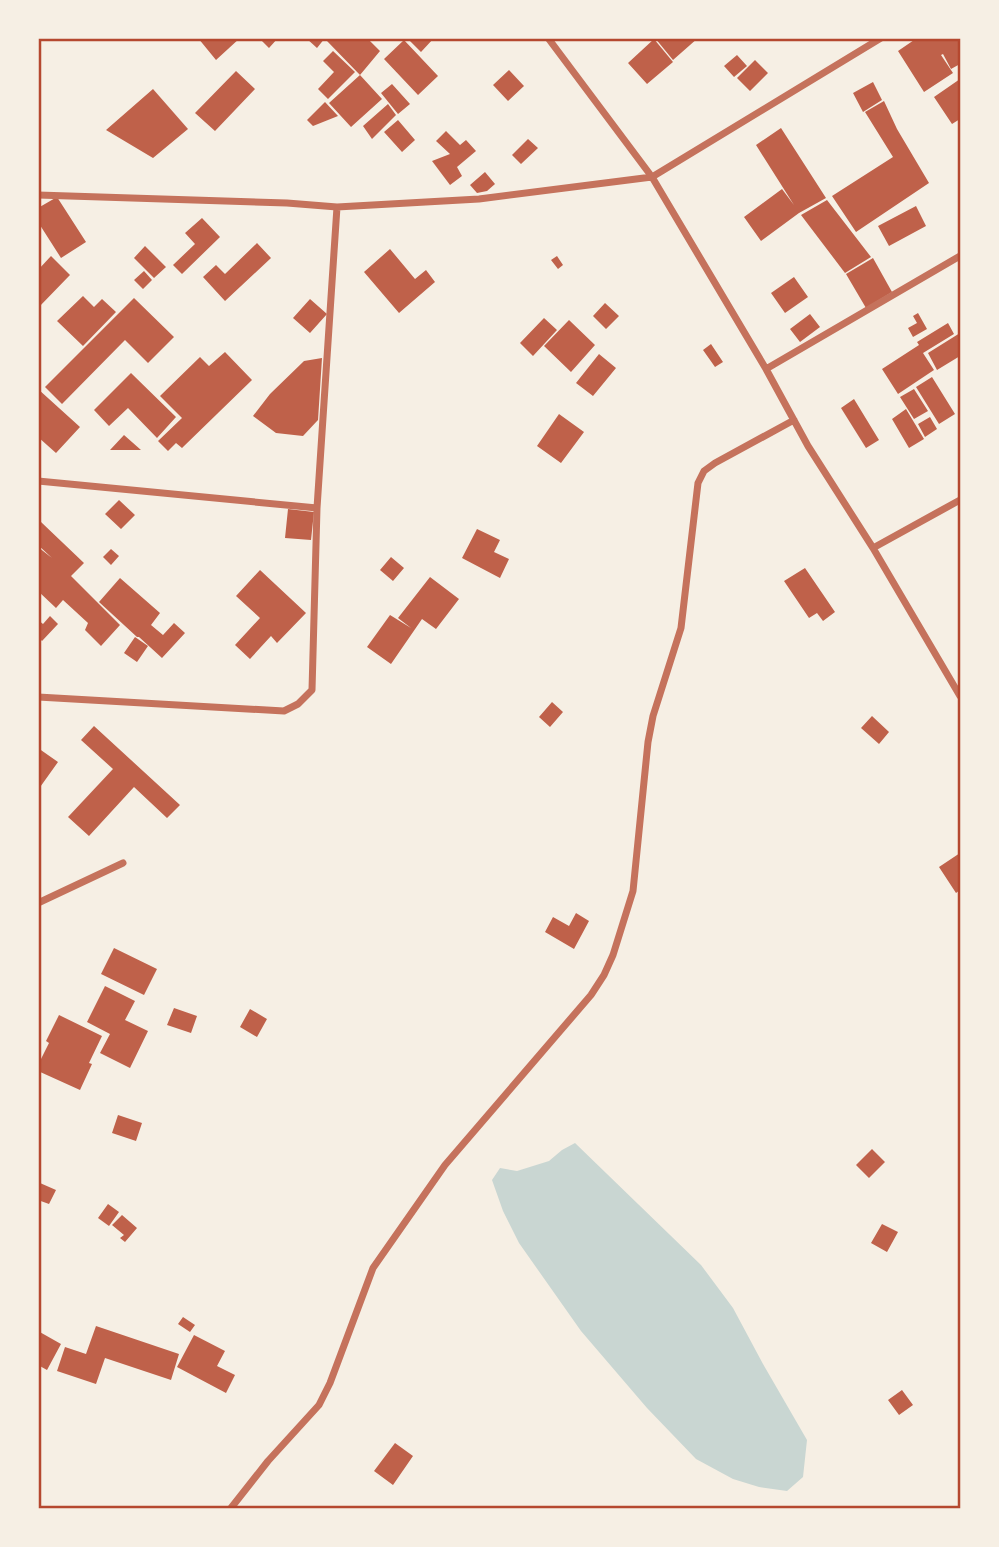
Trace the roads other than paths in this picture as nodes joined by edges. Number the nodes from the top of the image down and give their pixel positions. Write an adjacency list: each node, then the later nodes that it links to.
1 (548, 38): 3 (street)
2 (881, 38): 3 (street)
3 (652, 177): 5 (street); 7 (street)
4 (38, 195): 5 (street)
5 (337, 208): 11 (street)
6 (961, 256): 7 (street)
7 (766, 369): 8 (street)
8 (794, 420): 12 (street); 17 (street)
9 (38, 481): 11 (street)
10 (961, 500): 12 (street)
11 (317, 508): 13 (street)
12 (873, 548): 14 (street)
13 (38, 696)
14 (961, 696)
15 (122, 863): 16 (street)
16 (38, 903)
17 (231, 1508)

